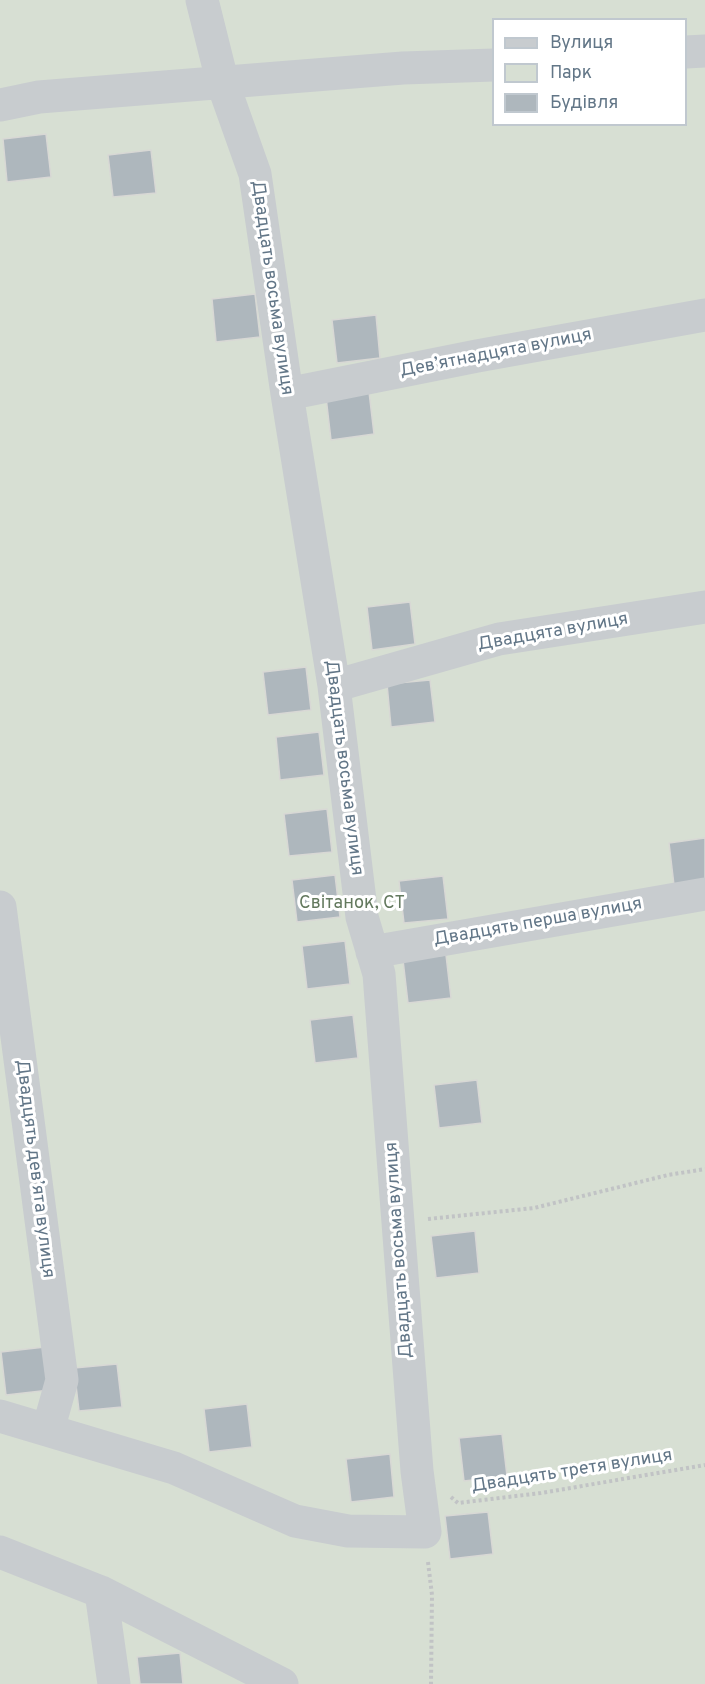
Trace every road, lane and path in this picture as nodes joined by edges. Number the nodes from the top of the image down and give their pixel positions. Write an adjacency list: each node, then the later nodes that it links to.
1 (202, 0): 5 (street, Двадцать восьма вулиця)
2 (705, 51): 3 (street)
3 (687, 52)
4 (492, 65): 5 (street)
5 (223, 84): 6 (street); 8 (street, Двадцать восьма вулиця)
6 (0, 105)
7 (705, 315): 8 (street, Дев’ятнадцята вулиця)
8 (287, 394): 10 (street, Двадцать восьма вулиця)
9 (705, 608): 10 (street, Двадцята вулиця)
10 (334, 686): 13 (street, Двадцать восьма вулиця)
11 (705, 894): 13 (street, Двадцять перша вулиця)
12 (0, 907): 17 (street, Двадцять дев’ята вулиця)
13 (372, 952): 15 (street, Двадцать восьма вулиця)
14 (705, 1169): 15 (path)
15 (397, 1223): 19 (street, Двадцать восьма вулиця)
16 (0, 1416): 17 (street)
17 (48, 1430): 19 (street, Двадцать восьма вулиця)
18 (705, 1466): 19 (path, Двадцять третя вулиця)
19 (417, 1471)
20 (0, 1552): 21 (street)
21 (101, 1592): 23 (street); 24 (street)
22 (432, 1595): 25 (path)
23 (114, 1684)
24 (282, 1684)
25 (431, 1684)

